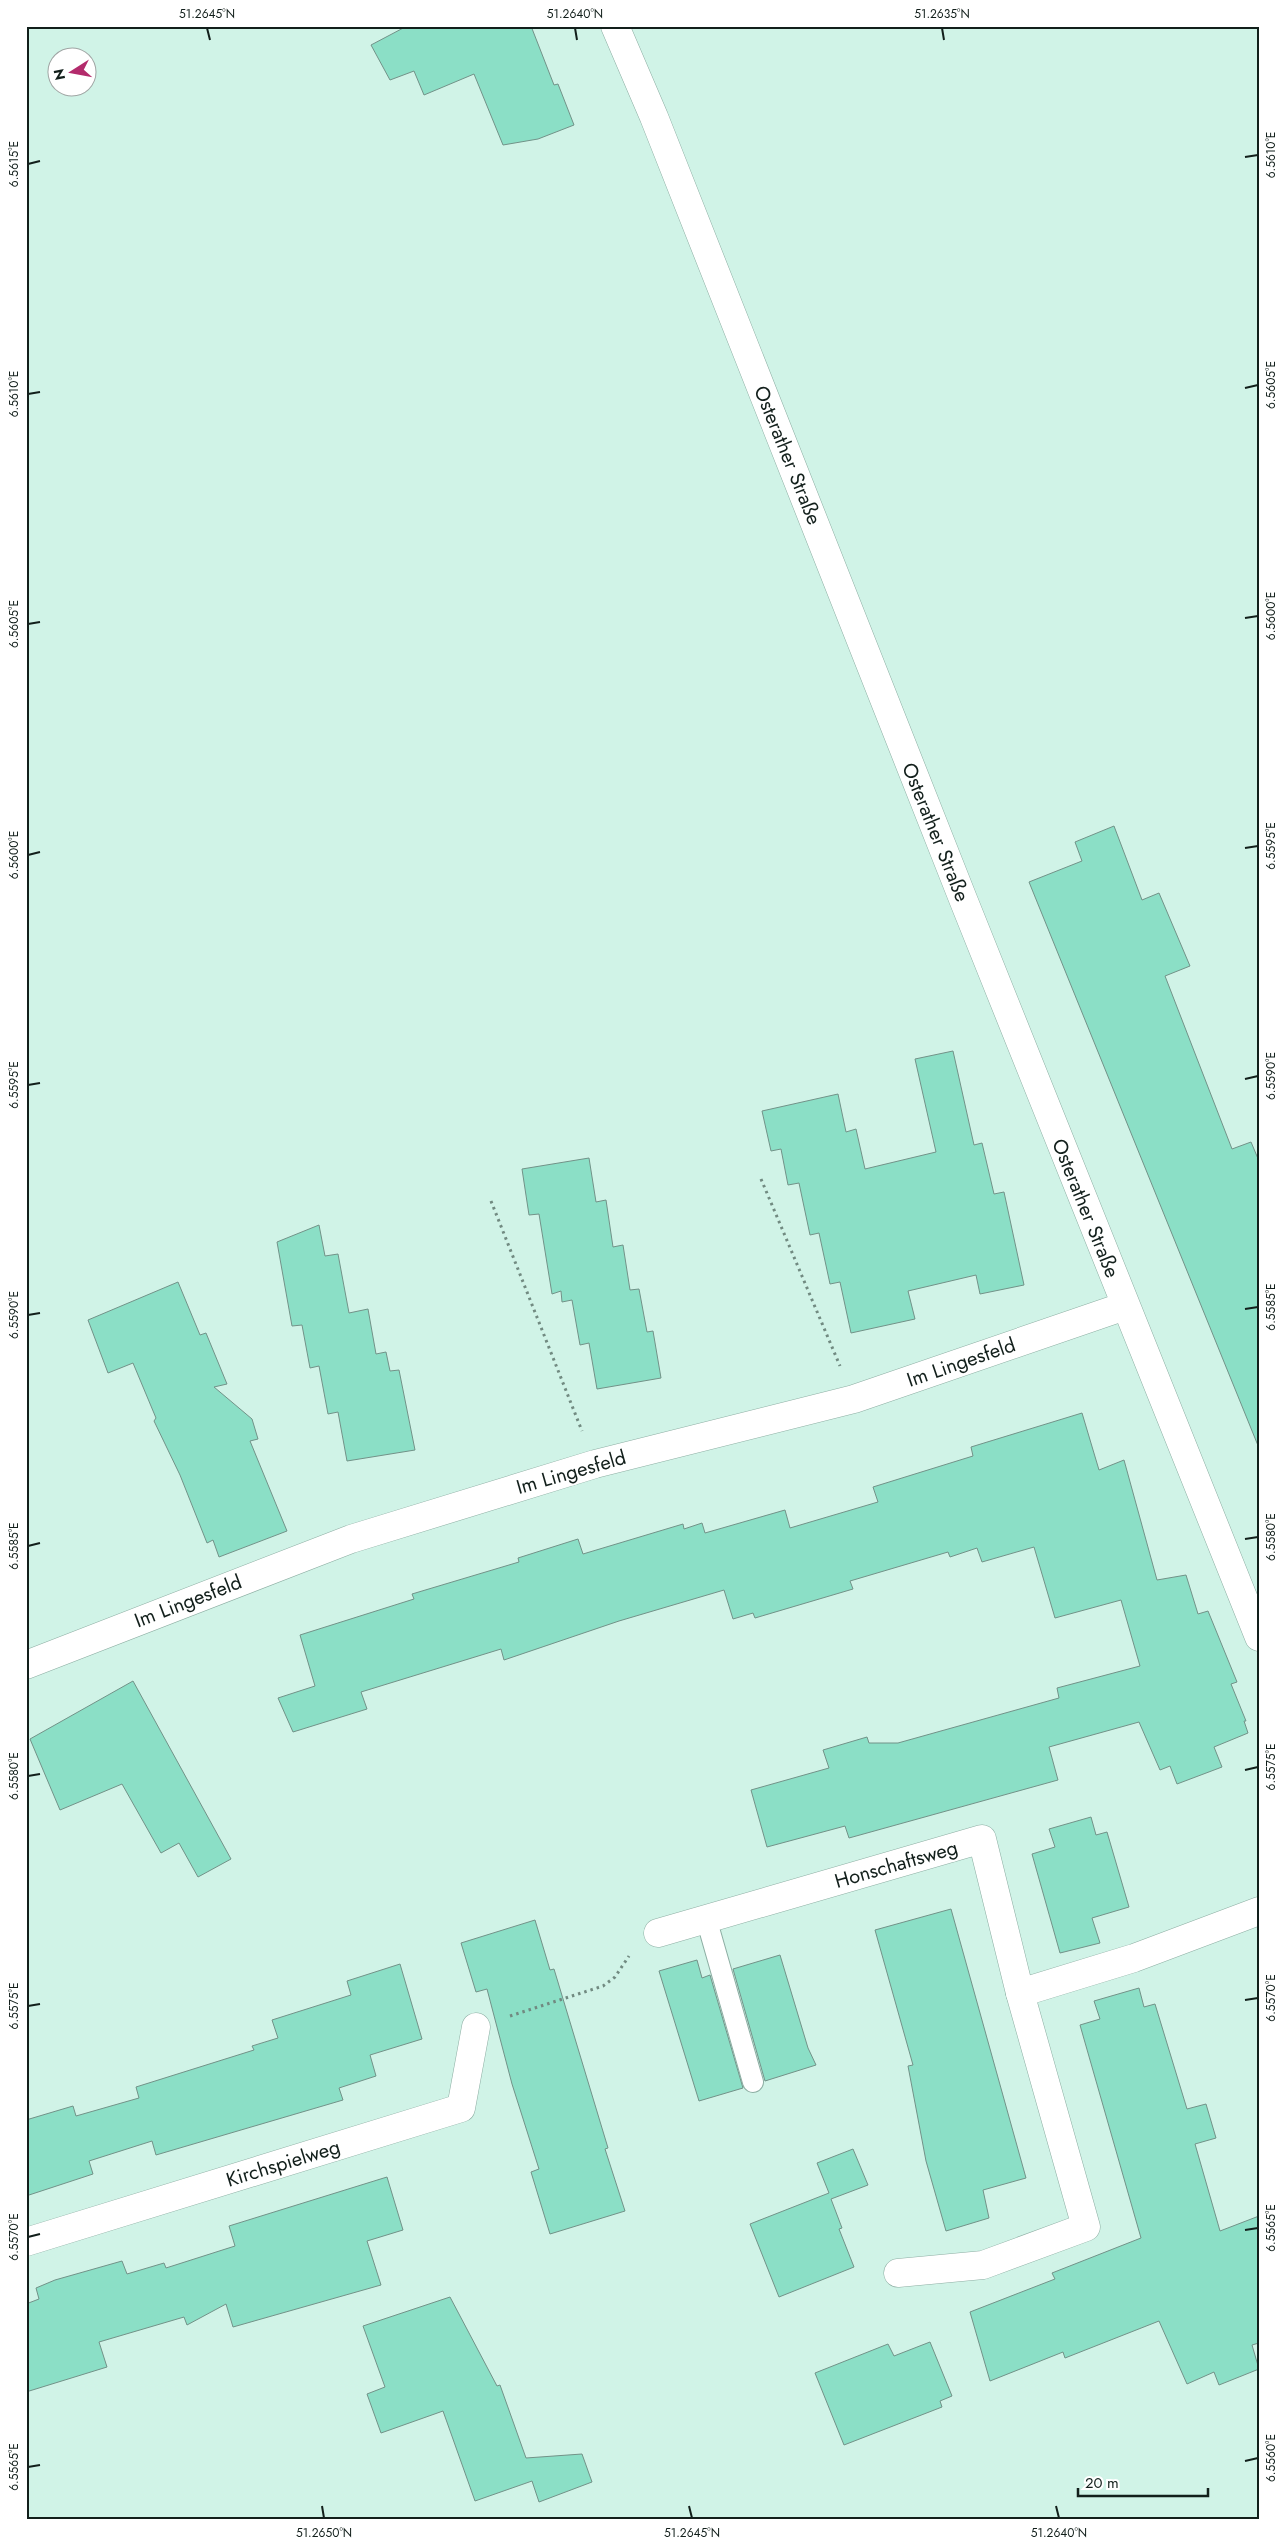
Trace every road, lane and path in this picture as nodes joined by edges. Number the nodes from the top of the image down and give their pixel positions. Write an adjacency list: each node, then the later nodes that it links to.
1 (615, 26): 4 (street, Osterather Straße)
2 (761, 1179): 5 (path)
3 (491, 1201): 6 (path)
4 (1125, 1306): 5 (street, Im Lingesfeld); 7 (street, Osterather Straße)
5 (854, 1399): 6 (street, Im Lingesfeld)
6 (595, 1464): 8 (street, Im Lingesfeld)
7 (1259, 1637)
8 (26, 1665)
9 (1259, 1911): 12 (street)
10 (706, 1918): 11 (street, Honschaftsweg); 12 (street, Honschaftsweg); 14 (lane)
11 (658, 1933): 13 (path)
12 (1020, 1993): 16 (street, Honschaftsweg)
13 (476, 2027): 15 (street, Kirchspielweg)
14 (753, 2082)
15 (26, 2242)
16 (898, 2273)

